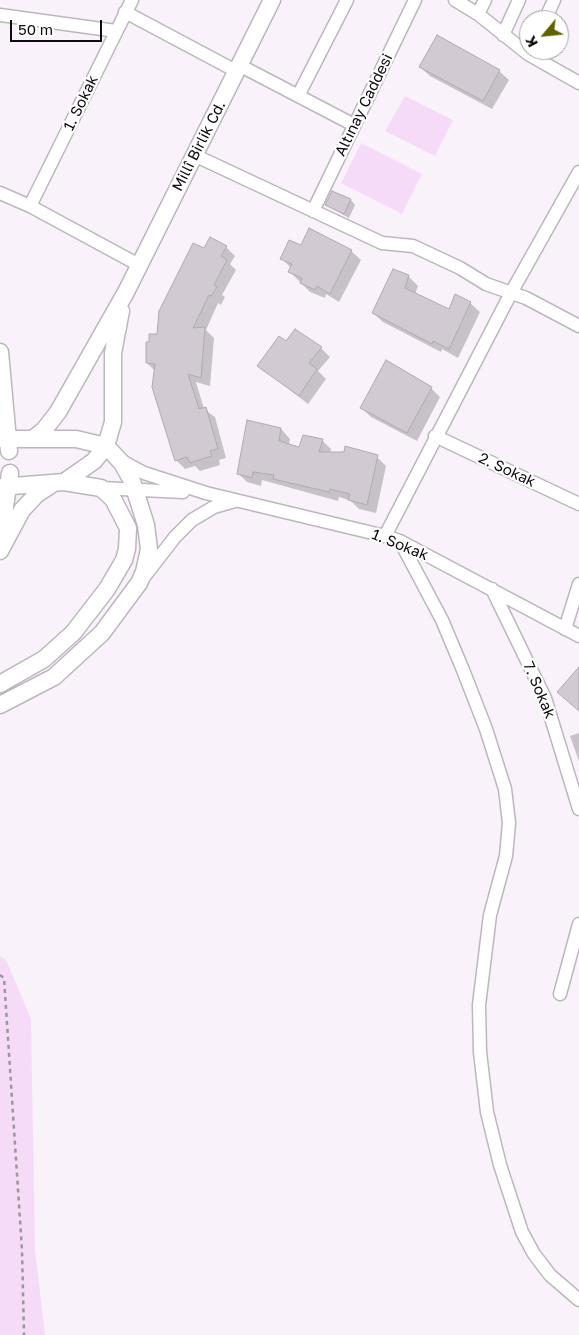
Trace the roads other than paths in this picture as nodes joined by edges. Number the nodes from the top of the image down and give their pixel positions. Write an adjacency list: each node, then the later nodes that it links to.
1 (132, 0): 8 (street, 1. Sokak)
2 (272, 0): 15 (main road, Millî Birlik Cd.)
3 (347, 0): 17 (street)
4 (415, 0): 18 (street, Altınay Caddesi)
5 (455, 0): 9 (street)
6 (485, 0): 9 (street)
7 (519, 0): 12 (street)
8 (125, 12): 11 (street, 1. Sokak); 15 (street)
9 (478, 14): 12 (street)
10 (0, 15): 11 (street)
11 (116, 31): 22 (street, 1. Sokak)
12 (503, 35): 13 (street)
13 (519, 45)
14 (542, 60): 16 (street)
15 (238, 68): 17 (street); 19 (main road, Millî Birlik Cd.)
16 (579, 83)
17 (298, 96): 18 (street)
18 (354, 125): 23 (street, Altınay Caddesi)
19 (194, 154): 23 (street); 24 (main road, Millî Birlik Cd.)
20 (579, 172): 26 (street)
21 (0, 193): 22 (street)
22 (30, 206): 24 (street)
23 (312, 210): 26 (street)
24 (139, 265): 25 (main road, Millî Birlik Cd.)
25 (126, 292): 30 (main road, Millî Birlik Cd.); 32 (main road, Millî Birlik Cd.)
26 (511, 292): 27 (street); 29 (street)
27 (579, 326)
28 (0, 352): 31 (main road)
29 (435, 436): 39 (street, 2. Sokak); 41 (street)
30 (34, 438): 31 (main road); 32 (main road)
31 (4, 442): 33 (main road)
32 (106, 446): 34 (main road); 35 (main road)
33 (5, 483): 34 (main road); 43 (main road)
34 (59, 483): 36 (main road); 44 (main road)
35 (134, 483): 36 (street); 37 (street); 37 (street); 40 (street); 45 (main road)
36 (101, 488): 40 (main road)
37 (206, 493): 38 (street, 1. Sokak)
38 (237, 500): 41 (street, 1. Sokak); 45 (street)
39 (579, 504)
40 (119, 507): 50 (main road)
41 (385, 536): 42 (street, 1. Sokak)
42 (400, 541): 47 (street, 1. Sokak); 57 (street)
43 (0, 543)
44 (0, 551)
45 (139, 583): 51 (main road)
46 (579, 584): 48 (street)
47 (492, 589): 48 (street, 1. Sokak); 52 (street, 7. Sokak)
48 (565, 629): 49 (street, 1. Sokak)
49 (579, 636)
50 (0, 684)
51 (0, 705)
52 (578, 796): 53 (street, 7. Sokak)
53 (579, 809)
54 (579, 924): 55 (street)
55 (577, 942): 56 (street)
56 (560, 994)
57 (579, 1300)

